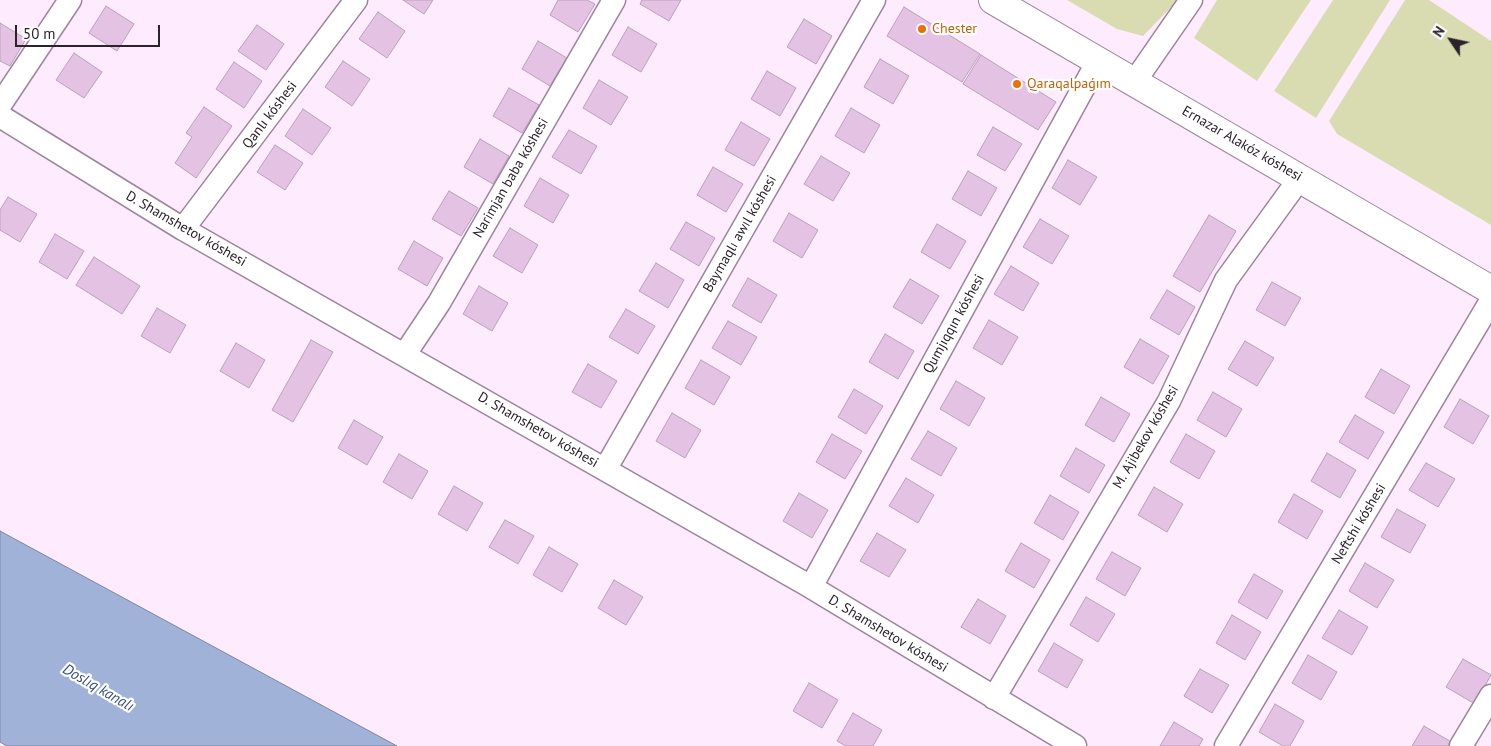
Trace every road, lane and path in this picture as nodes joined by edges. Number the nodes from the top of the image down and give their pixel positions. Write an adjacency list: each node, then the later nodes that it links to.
1 (70, 0): 9 (street)
2 (356, 0): 12 (street, Qanlı kóshesi)
3 (614, 0): 15 (street, Narimjan baba kóshesi)
4 (874, 0): 16 (street, Baymaqlı awıl kóshesi)
5 (993, 0): 7 (main road, Ernazar Alakóz kóshesi)
6 (1191, 0): 8 (street)
7 (1098, 61): 8 (main road, Ernazar Alakóz kóshesi); 17 (street, Qumjıqqın kóshesi)
8 (1134, 81): 11 (main road, Ernazar Alakóz kóshesi)
9 (0, 105)
10 (0, 116): 12 (street, D. Shamshetov kóshesi)
11 (1300, 178): 13 (main road, Ernazar Alakóz kóshesi); 19 (street, M. Ajibekov kóshesi)
12 (183, 229): 15 (street, D. Shamshetov kóshesi)
13 (1491, 290)
14 (1491, 301): 21 (street, Neftshi kóshesi)
15 (405, 354): 16 (street, D. Shamshetov kóshesi)
16 (606, 468): 17 (street, D. Shamshetov kóshesi)
17 (811, 587): 19 (street, D. Shamshetov kóshesi)
18 (1491, 696): 22 (street)
19 (994, 698): 20 (street, D. Shamshetov kóshesi)
20 (1074, 746)
21 (1226, 746)
22 (1461, 746)

